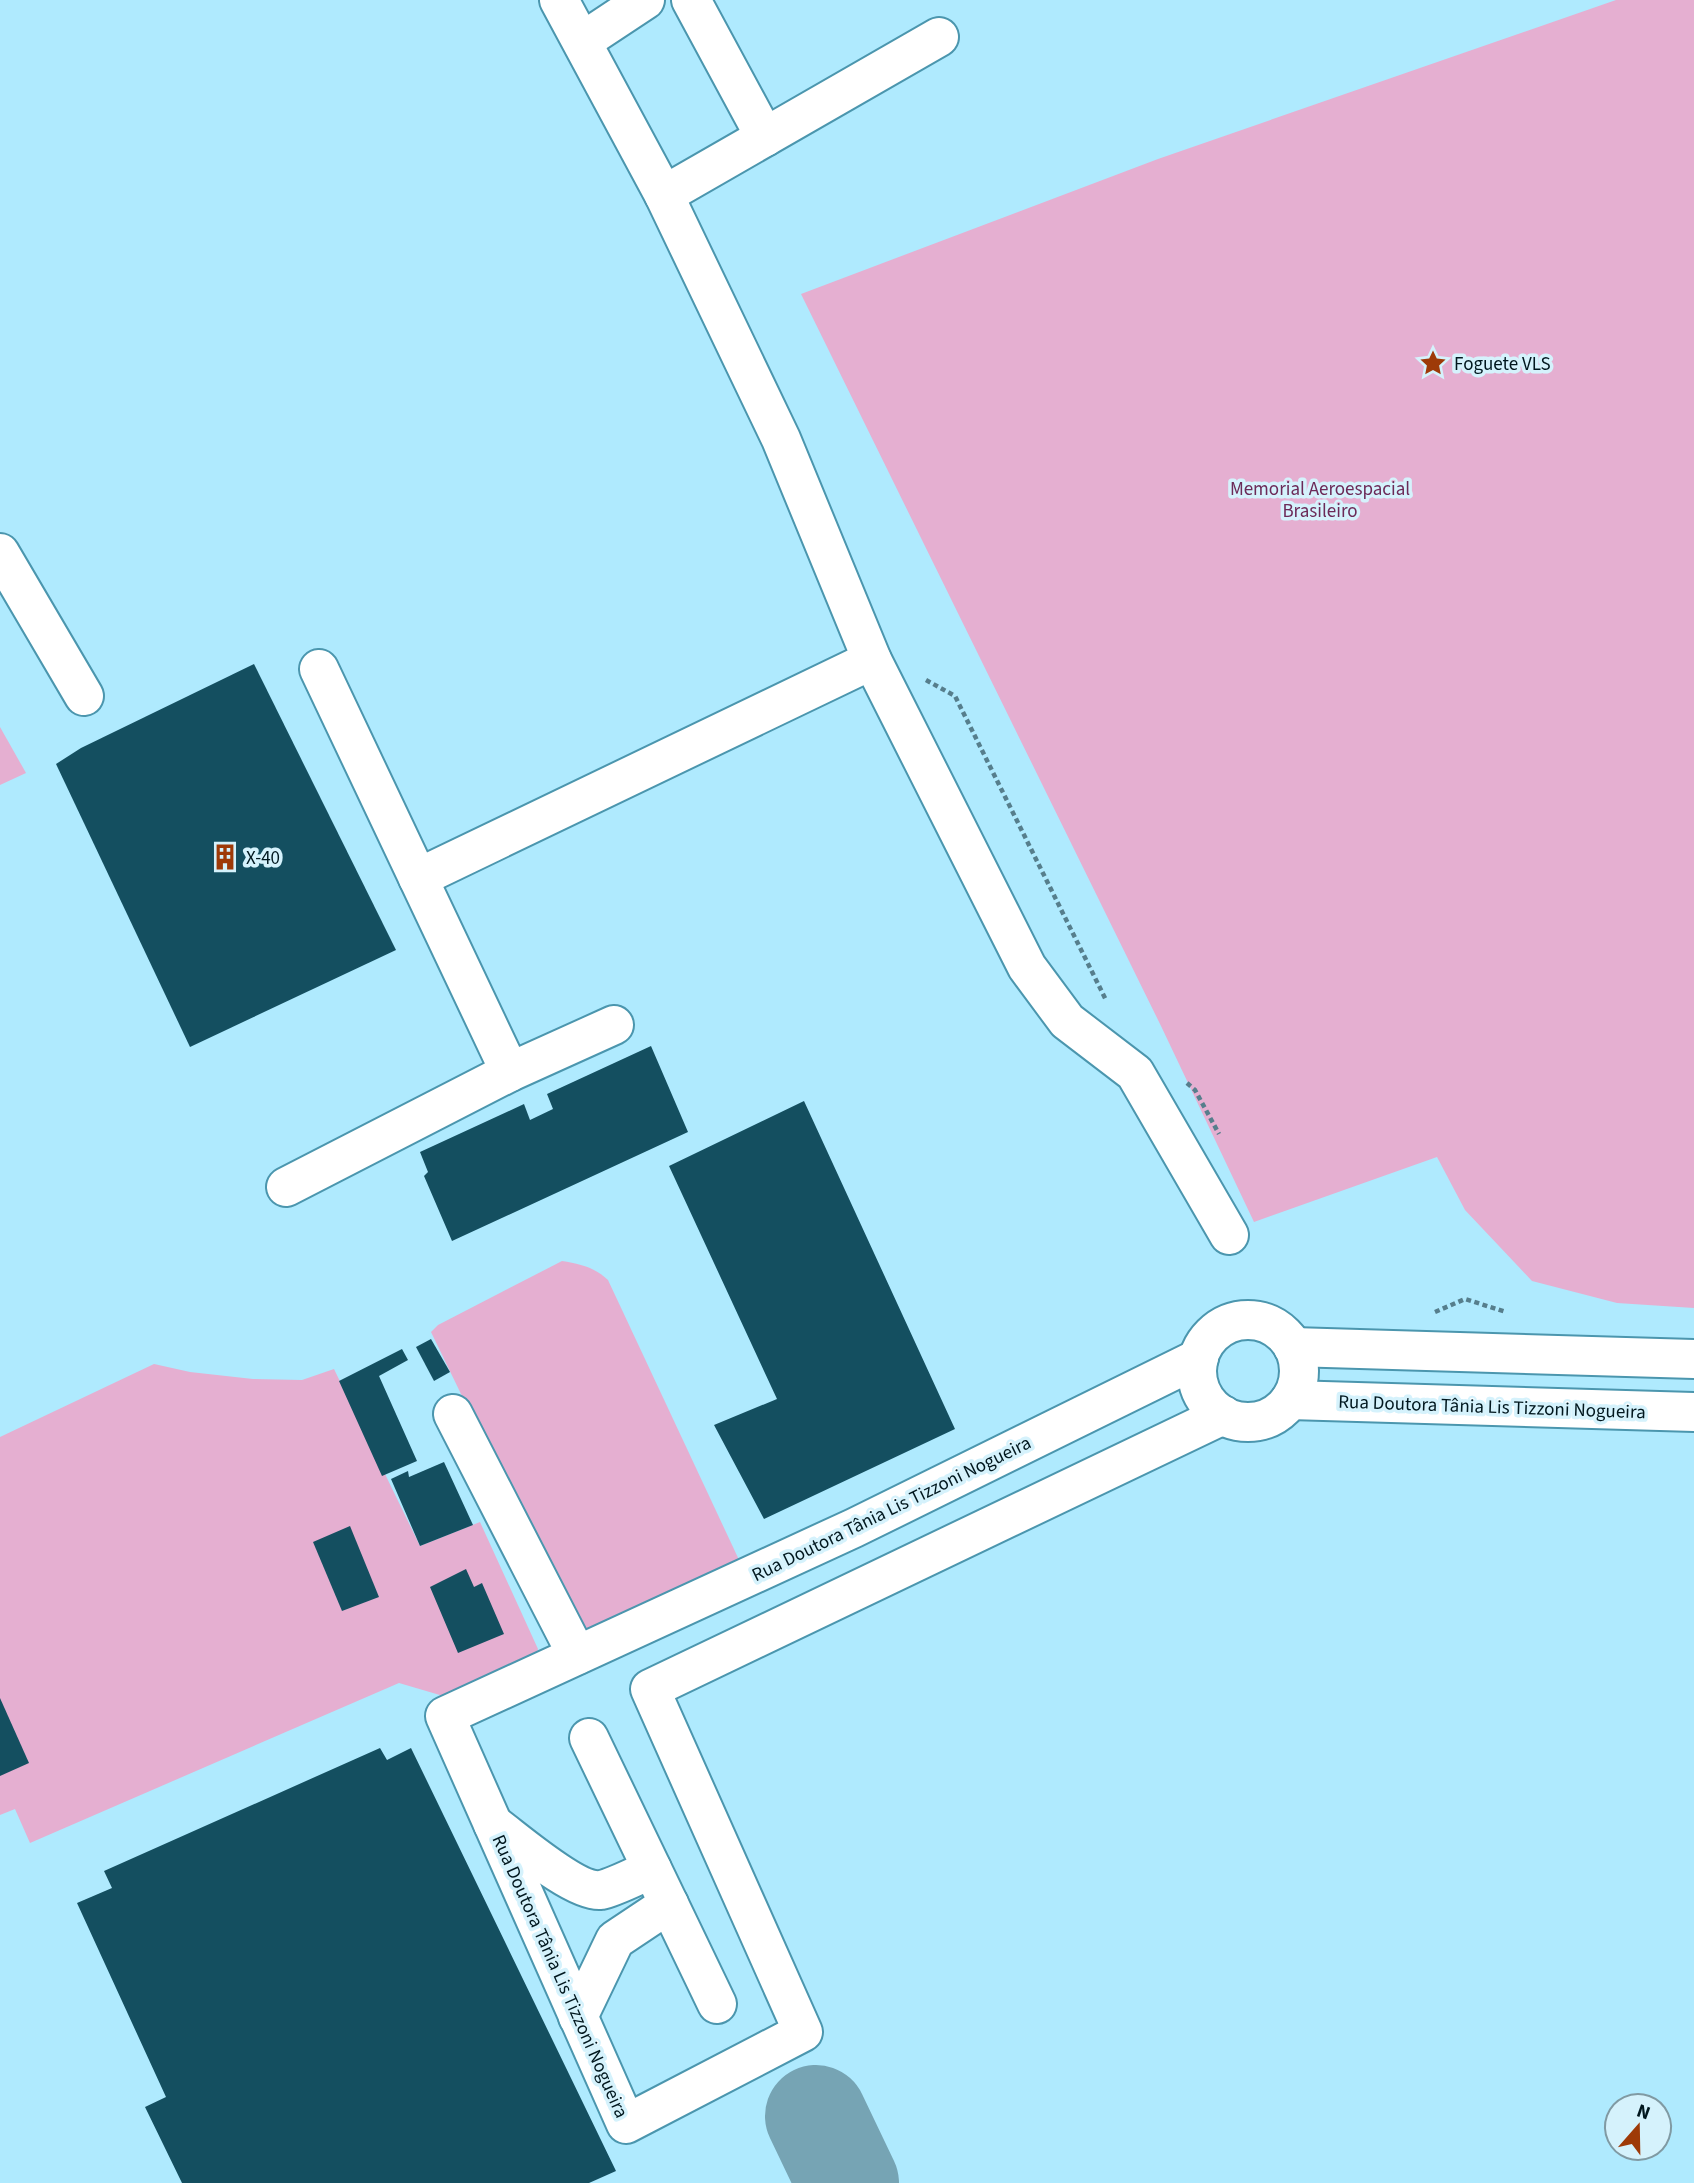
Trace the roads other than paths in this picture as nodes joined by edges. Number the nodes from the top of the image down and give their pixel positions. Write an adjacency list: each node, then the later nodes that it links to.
1 (559, 0): 5 (street)
2 (645, 0): 5 (street)
3 (691, 0): 6 (street)
4 (939, 37): 6 (street)
5 (583, 41): 7 (street)
6 (765, 137): 7 (street)
7 (664, 195): 9 (street)
8 (0, 553): 11 (street)
9 (872, 660): 12 (street); 16 (street)
10 (319, 669): 12 (street)
11 (84, 696)
12 (418, 878): 14 (street)
13 (614, 1025): 14 (street)
14 (510, 1072): 15 (street)
15 (286, 1187)
16 (1229, 1235)
17 (1293, 1347): 18 (street, Rua Doutora Tânia Lis Tizzoni Nogueira); 19 (street); 20 (street)
18 (1199, 1358): 23 (street); 24 (street, Rua Doutora Tânia Lis Tizzoni Nogueira)
19 (1694, 1359)
20 (1290, 1400): 21 (street, Rua Doutora Tânia Lis Tizzoni Nogueira); 23 (street)
21 (1694, 1412)
22 (453, 1414): 24 (street)
23 (1223, 1415): 30 (street, Rua Doutora Tânia Lis Tizzoni Nogueira)
24 (577, 1655): 26 (street, Rua Doutora Tânia Lis Tizzoni Nogueira)
25 (589, 1738): 27 (street)
26 (492, 1822): 27 (street); 30 (street, Rua Doutora Tânia Lis Tizzoni Nogueira)
27 (652, 1869): 28 (street)
28 (669, 1904): 29 (street); 30 (street)
29 (717, 2004)
30 (578, 2017)

